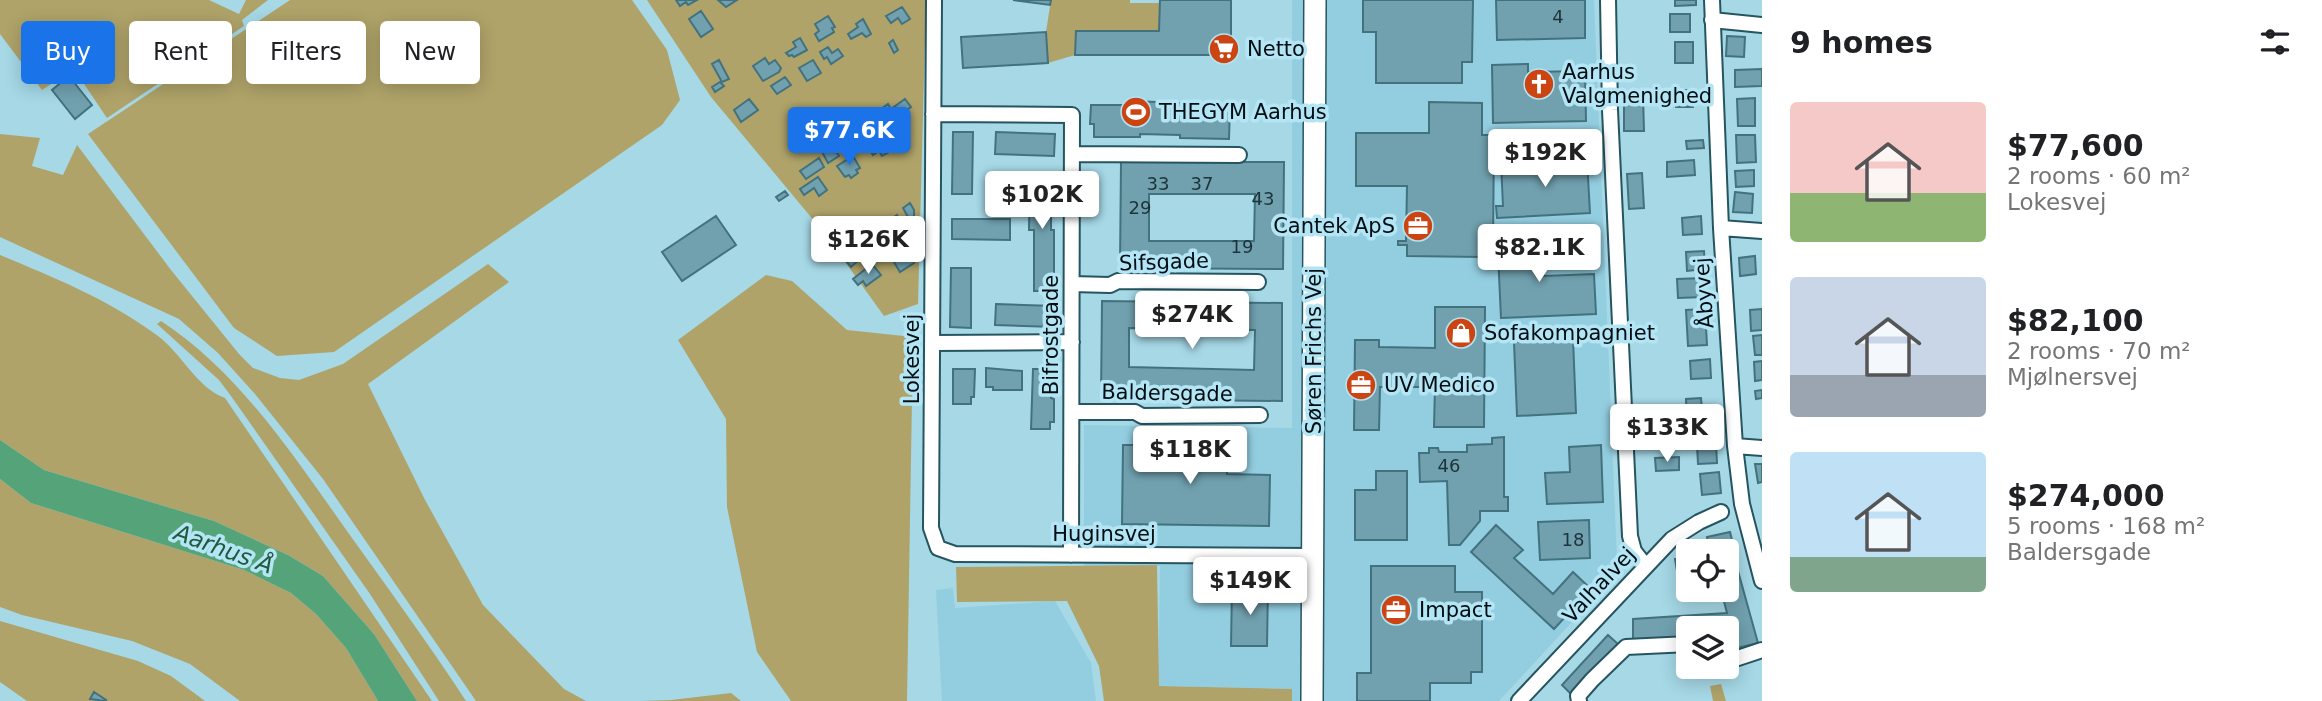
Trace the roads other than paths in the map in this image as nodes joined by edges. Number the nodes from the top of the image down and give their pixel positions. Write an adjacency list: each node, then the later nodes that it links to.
1 (934, 0): 7 (street, Lokesvej)
2 (1315, 0): 23 (street, Søren Frichs Vej)
3 (1608, 0): 24 (street)
4 (1712, 0): 5 (street, Åbyvej)
5 (1712, 20): 6 (street); 10 (street, Åbyvej)
6 (1762, 24)
7 (933, 114): 8 (street, Bifrostgade); 15 (street, Lokesvej)
8 (1072, 154): 9 (street); 13 (street, Bifrostgade)
9 (1239, 155)
10 (1721, 228): 11 (street); 18 (street, Åbyvej)
11 (1762, 231)
12 (1258, 282): 13 (street, Sifsgade)
13 (1072, 284): 14 (street, Bifrostgade)
14 (1072, 342): 15 (street); 16 (street, Bifrostgade)
15 (933, 343): 21 (street, Lokesvej)
16 (1072, 412): 17 (street, Baldersgade); 22 (street, Bifrostgade)
17 (1260, 415)
18 (1735, 446): 19 (street); 25 (street, Åbyvej)
19 (1762, 448)
20 (1721, 512): 24 (street, Valhalvej)
21 (938, 548): 22 (street, Huginsvej)
22 (1071, 555): 23 (street, Huginsvej)
23 (1312, 556): 29 (street, Søren Frichs Vej)
24 (1645, 565): 30 (street, Valhalvej)
25 (1762, 581)
26 (1676, 645): 31 (street)
27 (1762, 650): 28 (street)
28 (1739, 658)
29 (1312, 701)
30 (1519, 701)
31 (1579, 701)

